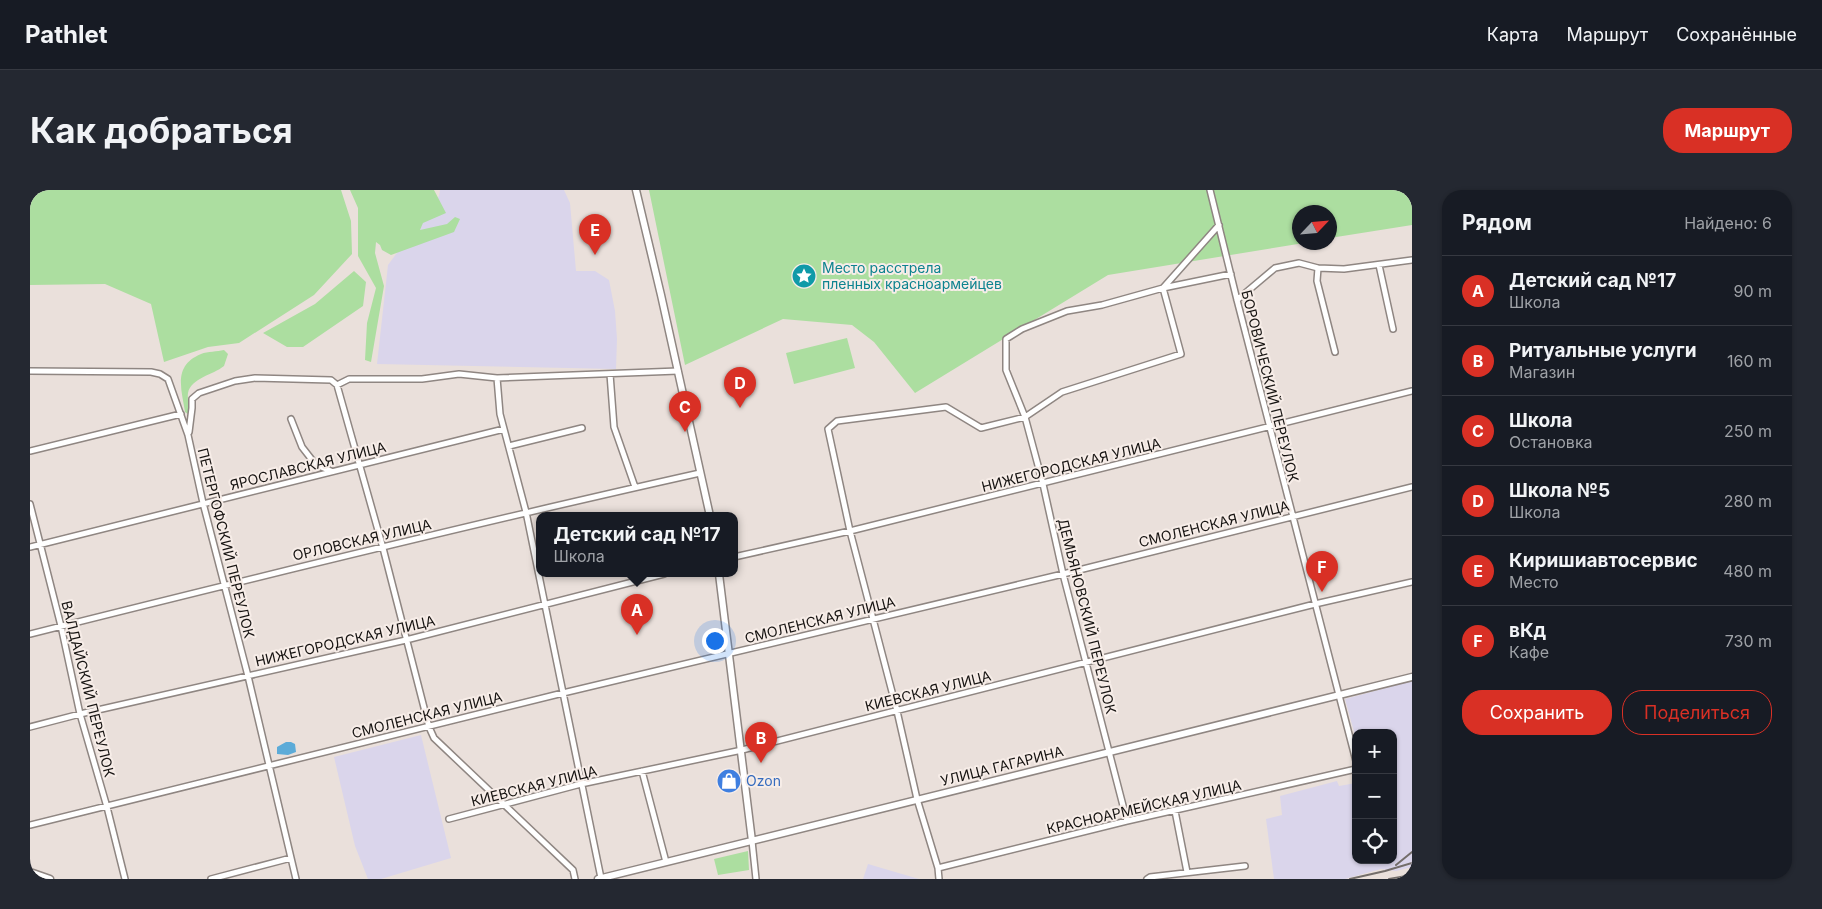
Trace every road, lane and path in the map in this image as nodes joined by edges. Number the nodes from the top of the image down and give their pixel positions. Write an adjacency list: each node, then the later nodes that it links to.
1 (636, 190): 13 (street)
2 (1210, 190): 3 (street, БОРОВИЧЕСКИЙ ПЕРЕУЛОК)
3 (1219, 225): 7 (street, БОРОВИЧЕСКИЙ ПЕРЕУЛОК); 8 (street)
4 (1412, 260): 5 (street)
5 (1378, 265): 6 (street); 10 (street)
6 (1318, 268): 9 (street); 11 (street)
7 (1230, 274): 8 (street); 9 (street, БОРОВИЧЕСКИЙ ПЕРЕУЛОК)
8 (1163, 288): 19 (street); 19 (street, ДЕМЬЯНОВСКИЙ ПЕРЕУЛОК)
9 (1237, 300): 21 (street, БОРОВИЧЕСКИЙ ПЕРЕУЛОК)
10 (1394, 329)
11 (1335, 352)
12 (30, 370): 18 (street, ПЕТЕРГОФСКИЙ ПЕРЕУЛОК)
13 (678, 371): 14 (street); 29 (street)
14 (610, 374): 15 (street); 32 (street)
15 (497, 378): 16 (street); 23 (street)
16 (337, 385): 24 (street); 27 (street)
17 (1412, 391): 21 (street, НИЖЕГОРОДСКАЯ УЛИЦА)
18 (181, 414): 24 (street, ПЕТЕРГОФСКИЙ ПЕРЕУЛОК); 26 (street)
19 (1025, 417): 30 (street, ДЕМЬЯНОВСКИЙ ПЕРЕУЛОК); 38 (street)
20 (291, 419): 28 (street)
21 (1269, 426): 30 (street, НИЖЕГОРОДСКАЯ УЛИЦА); 37 (street, БОРОВИЧЕСКИЙ ПЕРЕУЛОК)
22 (582, 428): 25 (street)
23 (504, 429): 25 (street); 27 (street, ЯРОСЛАВСКАЯ УЛИЦА)
24 (188, 435): 33 (street, ПЕТЕРГОФСКИЙ ПЕРЕУЛОК)
25 (508, 446): 35 (street)
26 (30, 451)
27 (360, 464): 28 (street, ЯРОСЛАВСКАЯ УЛИЦА); 41 (street)
28 (332, 471): 33 (street, ЯРОСЛАВСКАЯ УЛИЦА)
29 (700, 473): 32 (street, ОРЛОВСКАЯ УЛИЦА); 36 (street)
30 (1043, 484): 38 (street, НИЖЕГОРОДСКАЯ УЛИЦА); 44 (street, ДЕМЬЯНОВСКИЙ ПЕРЕУЛОК)
31 (1412, 486): 37 (street, СМОЛЕНСКАЯ УЛИЦА)
32 (635, 488): 35 (street, ОРЛОВСКАЯ УЛИЦА)
33 (203, 503): 39 (street, ЯРОСЛАВСКАЯ УЛИЦА); 49 (street, ПЕТЕРГОФСКИЙ ПЕРЕУЛОК)
34 (30, 504): 39 (street, ВАЛДАЙСКИЙ ПЕРЕУЛОК)
35 (526, 512): 41 (street, ОРЛОВСКАЯ УЛИЦА); 43 (street)
36 (709, 512)
37 (1292, 516): 44 (street, СМОЛЕНСКАЯ УЛИЦА); 51 (street, БОРОВИЧЕСКИЙ ПЕРЕУЛОК)
38 (850, 531): 42 (street, НИЖЕГОРОДСКАЯ УЛИЦА); 52 (street)
39 (40, 544): 40 (street, ЯРОСЛАВСКАЯ УЛИЦА); 53 (street, ВАЛДАЙСКИЙ ПЕРЕУЛОК)
40 (30, 546)
41 (383, 548): 49 (street, ОРЛОВСКАЯ УЛИЦА); 55 (street)
42 (738, 556)
43 (536, 563)
44 (1063, 574): 52 (street, СМОЛЕНСКАЯ УЛИЦА); 57 (street, ДЕМЬЯНОВСКИЙ ПЕРЕУЛОК)
45 (539, 577): 50 (street)
46 (652, 577): 50 (street, НИЖЕГОРОДСКАЯ УЛИЦА)
47 (719, 577): 56 (street)
48 (1412, 582): 51 (street, КИЕВСКАЯ УЛИЦА)
49 (223, 585): 53 (street, ОРЛОВСКАЯ УЛИЦА); 58 (street, ПЕТЕРГОФСКИЙ ПЕРЕУЛОК)
50 (544, 604): 55 (street, НИЖЕГОРОДСКАЯ УЛИЦА); 60 (street)
51 (1315, 604): 57 (street, КИЕВСКАЯ УЛИЦА); 61 (street, БОРОВИЧЕСКИЙ ПЕРЕУЛОК)
52 (872, 619): 56 (street, СМОЛЕНСКАЯ УЛИЦА); 62 (street)
53 (61, 626): 54 (street, ОРЛОВСКАЯ УЛИЦА); 63 (street, ВАЛДАЙСКИЙ ПЕРЕУЛОК)
54 (30, 634)
55 (406, 640): 58 (street, НИЖЕГОРОДСКАЯ УЛИЦА); 65 (street)
56 (730, 654): 60 (street, СМОЛЕНСКАЯ УЛИЦА); 67 (street)
57 (1086, 662): 62 (street, КИЕВСКАЯ УЛИЦА); 68 (street, ДЕМЬЯНОВСКИЙ ПЕРЕУЛОК)
58 (248, 676): 63 (street, НИЖЕГОРОДСКАЯ УЛИЦА); 69 (street, ПЕТЕРГОФСКИЙ ПЕРЕУЛОК)
59 (1412, 677): 61 (street, УЛИЦА ГАГАРИНА)
60 (563, 693): 65 (street, СМОЛЕНСКАЯ УЛИЦА); 72 (street)
61 (1340, 694): 66 (street, БОРОВИЧЕСКИЙ ПЕРЕУЛОК); 68 (street, УЛИЦА ГАГАРИНА)
62 (896, 711): 67 (street, КИЕВСКАЯ УЛИЦА); 73 (street)
63 (80, 714): 64 (street, НИЖЕГОРОДСКАЯ УЛИЦА); 75 (street, ВАЛДАЙСКИЙ ПЕРЕУЛОК)
64 (30, 727)
65 (429, 727): 69 (street, СМОЛЕНСКАЯ УЛИЦА); 74 (street)
66 (1352, 744)
67 (742, 750): 71 (street, КИЕВСКАЯ УЛИЦА); 80 (street)
68 (1110, 752): 73 (street, УЛИЦА ГАГАРИНА); 78 (street, ДЕМЬЯНОВСКИЙ ПЕРЕУЛОК)
69 (269, 765): 75 (street, СМОЛЕНСКАЯ УЛИЦА); 81 (street, ПЕТЕРГОФСКИЙ ПЕРЕУЛОК)
70 (1352, 770): 76 (street, КРАСНОАРМЕЙСКАЯ УЛИЦА)
71 (642, 771): 72 (street, КИЕВСКАЯ УЛИЦА); 82 (street)
72 (581, 784): 74 (street, КИЕВСКАЯ УЛИЦА); 92 (street)
73 (917, 799): 80 (street, УЛИЦА ГАГАРИНА); 84 (street)
74 (504, 804): 77 (street, КИЕВСКАЯ УЛИЦА); 91 (street)
75 (107, 807): 79 (street, СМОЛЕНСКАЯ УЛИЦА); 88 (street, ВАЛДАЙСКИЙ ПЕРЕУЛОК)
76 (1175, 811): 78 (street, КРАСНОАРМЕЙСКАЯ УЛИЦА); 86 (street)
77 (449, 819)
78 (1127, 821): 84 (street, КРАСНОАРМЕЙСКАЯ УЛИЦА)
79 (30, 825)
80 (752, 841): 82 (street, УЛИЦА ГАГАРИНА); 93 (street)
81 (291, 858): 89 (street); 90 (street, ПЕТЕРГОФСКИЙ ПЕРЕУЛОК)
82 (666, 862): 92 (street, УЛИЦА ГАГАРИНА)
83 (1245, 866): 86 (street)
84 (938, 868): 94 (street)
85 (30, 872): 87 (street)
86 (1187, 872): 95 (street)
87 (50, 879)
88 (125, 879)
89 (211, 879)
90 (296, 879)
91 (575, 879)
92 (600, 879)
93 (756, 879)
94 (939, 879)
95 (1147, 879)

